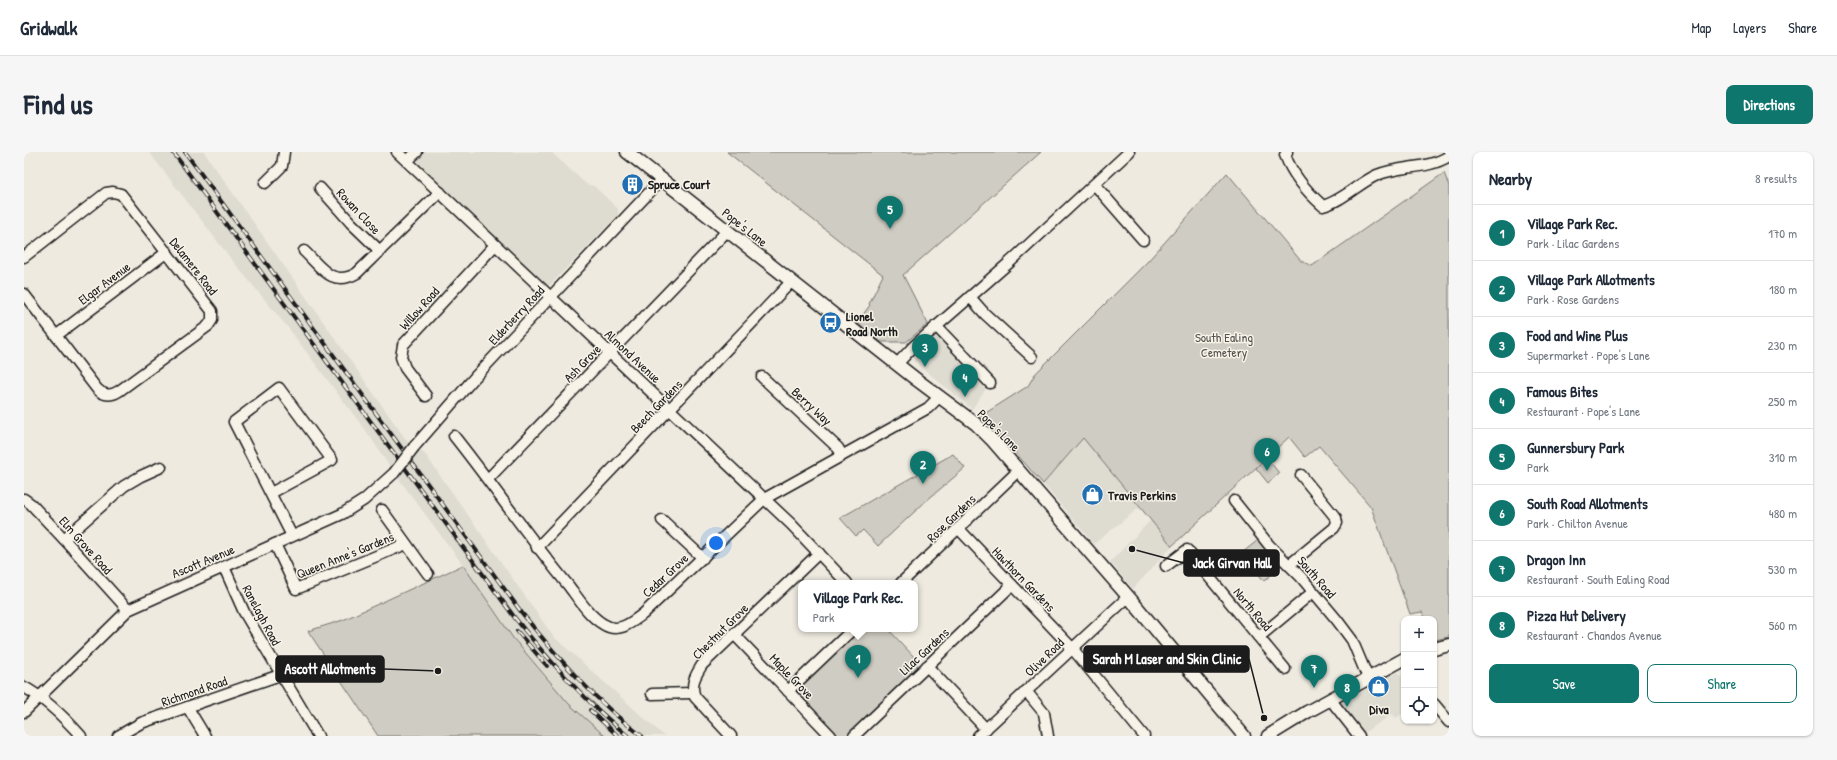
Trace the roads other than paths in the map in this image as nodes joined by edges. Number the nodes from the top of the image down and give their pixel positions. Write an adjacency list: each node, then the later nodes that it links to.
1 (284, 152): 10 (street)
2 (397, 152): 8 (street, Almond Avenue)
3 (417, 152): 8 (street)
4 (627, 152): 9 (main road, Pope's Lane)
5 (1129, 152): 11 (street)
6 (1287, 152): 7 (street)
7 (1449, 156)
8 (407, 161): 13 (street, Almond Avenue)
9 (662, 179): 14 (main road, Pope's Lane); 23 (street, Elderberry Road)
10 (265, 183)
11 (1095, 185): 15 (street); 24 (street)
12 (320, 188): 18 (street, Rowan Close)
13 (440, 192): 16 (street, Almond Avenue); 18 (street, Rowan Close)
14 (728, 231): 21 (main road, Pope's Lane); 27 (street, Ash Grove)
15 (1143, 240)
16 (495, 245): 23 (street, Almond Avenue); 32 (street, Willow Road)
17 (304, 251): 18 (street, Rowan Close)
18 (380, 251)
19 (167, 252): 20 (street, Delamere Road); 26 (street, Elgar Avenue); 26 (street, Delamere Road)
20 (24, 257)
21 (791, 282): 29 (main road, Pope's Lane); 34 (street, Beech Gardens)
22 (24, 294): 26 (street, Delamere Road)
23 (550, 297): 27 (street, Almond Avenue); 39 (street, Elderberry Road, bridge)
24 (970, 297): 25 (street); 28 (street)
25 (936, 326): 29 (street); 31 (street)
26 (57, 335)
27 (610, 353): 34 (street, Almond Avenue); 41 (street, Ash Grove)
28 (1032, 357)
29 (897, 364): 33 (main road, Pope's Lane)
30 (762, 377): 36 (street, Berry Way)
31 (990, 383)
32 (426, 396)
33 (939, 397): 36 (street, Cedar Grove); 38 (main road, Pope's Lane)
34 (670, 409): 44 (street, Almond Avenue); 53 (street, Beech Gardens)
35 (454, 436): 41 (street, Cedar Grove)
36 (842, 456): 44 (street, Cedar Grove)
37 (161, 467): 50 (street)
38 (1018, 471): 48 (street, Rose Gardens); 64 (main road, Pope's Lane)
39 (394, 473): 49 (street, Ascott Avenue)
40 (1300, 474): 56 (street)
41 (488, 479): 53 (street, Cedar Grove)
42 (271, 493): 42 (street); 49 (street)
43 (24, 499): 50 (street, Elm Grove Road)
44 (764, 499): 54 (street, Almond Avenue); 55 (street, Cedar Grove)
45 (1234, 501): 56 (street, South Road)
46 (382, 510): 52 (street, Queen Anne's Gardens)
47 (662, 520): 55 (street)
48 (958, 528): 61 (street, Rose Gardens); 62 (street, Hawthorn Gardens)
49 (292, 536): 51 (street, Ascott Avenue)
50 (64, 539): 65 (street, Elm Grove Road)
51 (275, 544): 52 (street, Queen Anne's Gardens); 57 (street, Ascott Avenue)
52 (406, 544): 59 (street, Queen Anne's Gardens)
53 (537, 548): 55 (street, Cedar Grove)
54 (819, 553): 60 (street, Almond Avenue); 67 (street, Chestnut Grove)
55 (703, 558)
56 (1289, 565): 63 (street, South Road)
57 (224, 566): 65 (street, Ascott Avenue); 75 (street, Ranelagh Road)
58 (1166, 566): 68 (street, North Road)
59 (428, 574)
60 (844, 580)
61 (904, 580)
62 (1012, 585): 70 (street, Hawthorn Gardens); 73 (street, Lilac Gardens)
63 (1313, 592): 68 (street); 76 (street, South Road)
64 (1128, 597): 70 (street, Olive Road); 98 (main road, Pope's Lane)
65 (128, 610): 82 (street, Ascott Avenue)
66 (850, 632): 78 (street)
67 (734, 634): 78 (street, Maple Grove); 80 (street, Chestnut Grove)
68 (1259, 637): 74 (street, North Road)
69 (1449, 645): 71 (main road)
70 (1072, 648): 79 (street, Olive Road); 97 (street, Hawthorn Gardens)
71 (1437, 648)
72 (1401, 663): 76 (main road)
73 (927, 666): 88 (street); 95 (street, Lilac Gardens)
74 (1285, 669)
75 (280, 675): 84 (street, Richmond Road); 92 (street, Ranelagh Road)
76 (1368, 678): 83 (main road)
77 (24, 687): 82 (street)
78 (788, 691): 94 (street, Maple Grove)
79 (1026, 691): 88 (street, Olive Road); 96 (street)
80 (693, 692): 81 (street); 93 (street)
81 (652, 694)
82 (40, 696): 86 (street, Ascott Avenue); 89 (street)
83 (1330, 699): 99 (main road); 100 (street)
84 (188, 708): 90 (street, Richmond Road); 91 (street)
85 (1437, 708): 87 (street)
86 (24, 712)
87 (1449, 722)
88 (982, 732)
89 (81, 736)
90 (118, 736)
91 (205, 736)
92 (318, 736)
93 (731, 736)
94 (830, 736)
95 (854, 736)
96 (1048, 736)
97 (1144, 736)
98 (1244, 736)
99 (1268, 736)
100 (1359, 736)

